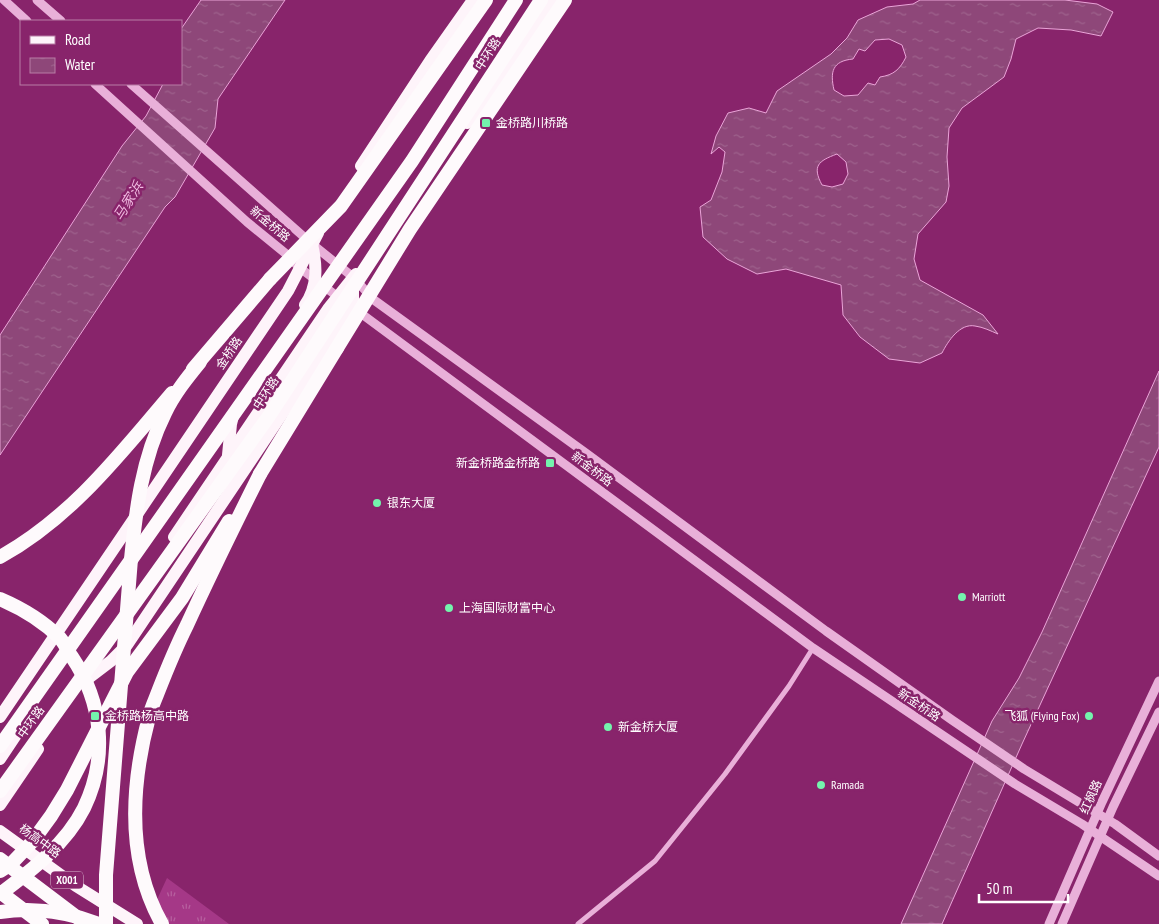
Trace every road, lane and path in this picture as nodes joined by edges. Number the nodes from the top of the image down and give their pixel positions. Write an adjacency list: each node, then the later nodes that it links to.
1 (4, 0): 9 (street)
2 (37, 0): 10 (street)
3 (473, 0): 14 (main road, 金桥路)
4 (486, 0): 20 (highway, bridge)
5 (516, 0): 32 (highway, 中环路, bridge)
6 (541, 0): 21 (highway, 中环路, bridge)
7 (553, 0): 16 (main road)
8 (566, 0): 13 (highway, bridge)
9 (26, 20)
10 (60, 20)
11 (96, 85): 15 (street, 新金桥路)
12 (132, 85): 14 (street, 新金桥路)
13 (410, 229): 21 (highway, bridge); 23 (highway, bridge)
14 (312, 244): 15 (main road, 金桥路); 16 (street, 新金桥路); 17 (main road)
15 (300, 268): 17 (street, 新金桥路); 26 (main road, 金桥路)
16 (353, 278): 18 (main road); 19 (main road); 36 (street, 新金桥路)
17 (315, 279): 18 (street, 新金桥路); 22 (main road)
18 (337, 296): 19 (street, 新金桥路); 22 (main road)
19 (353, 308): 27 (street, 新金桥路); 28 (main road)
20 (200, 362): 24 (highway, bridge); 50 (highway, bridge)
21 (285, 392): 34 (highway, 中环路, bridge)
22 (228, 458): 28 (main road)
23 (260, 474): 43 (highway, bridge); 52 (highway, bridge)
24 (0, 557)
25 (0, 599): 45 (highway, bridge)
26 (59, 629): 31 (main road, 金桥路); 33 (main road)
27 (813, 648): 38 (street, 新金桥路); 53 (street)
28 (86, 680): 35 (main road)
29 (1159, 680): 36 (street, 红枫路)
30 (1159, 712): 37 (street, 红枫路)
31 (0, 717)
32 (0, 746)
33 (0, 759)
34 (0, 790)
35 (0, 805)
36 (1098, 814): 37 (street, 新金桥路); 38 (street, 红枫路)
37 (1108, 820): 40 (street, 红枫路); 41 (street, 新金桥路)
38 (1090, 830): 40 (street, 新金桥路); 54 (street, 红枫路)
39 (0, 831): 51 (main road, 杨高中路 / X001)
40 (1101, 837): 44 (street, 新金桥路); 55 (street, 红枫路)
41 (1159, 856)
42 (0, 859): 48 (highway, X001, bridge)
43 (0, 872)
44 (1159, 876)
45 (0, 893): 47 (highway, bridge)
46 (0, 912): 49 (highway, bridge)
47 (42, 924)
48 (86, 924)
49 (99, 924)
50 (106, 924)
51 (137, 924)
52 (162, 924)
53 (578, 924)
54 (1049, 924)
55 (1062, 924)

